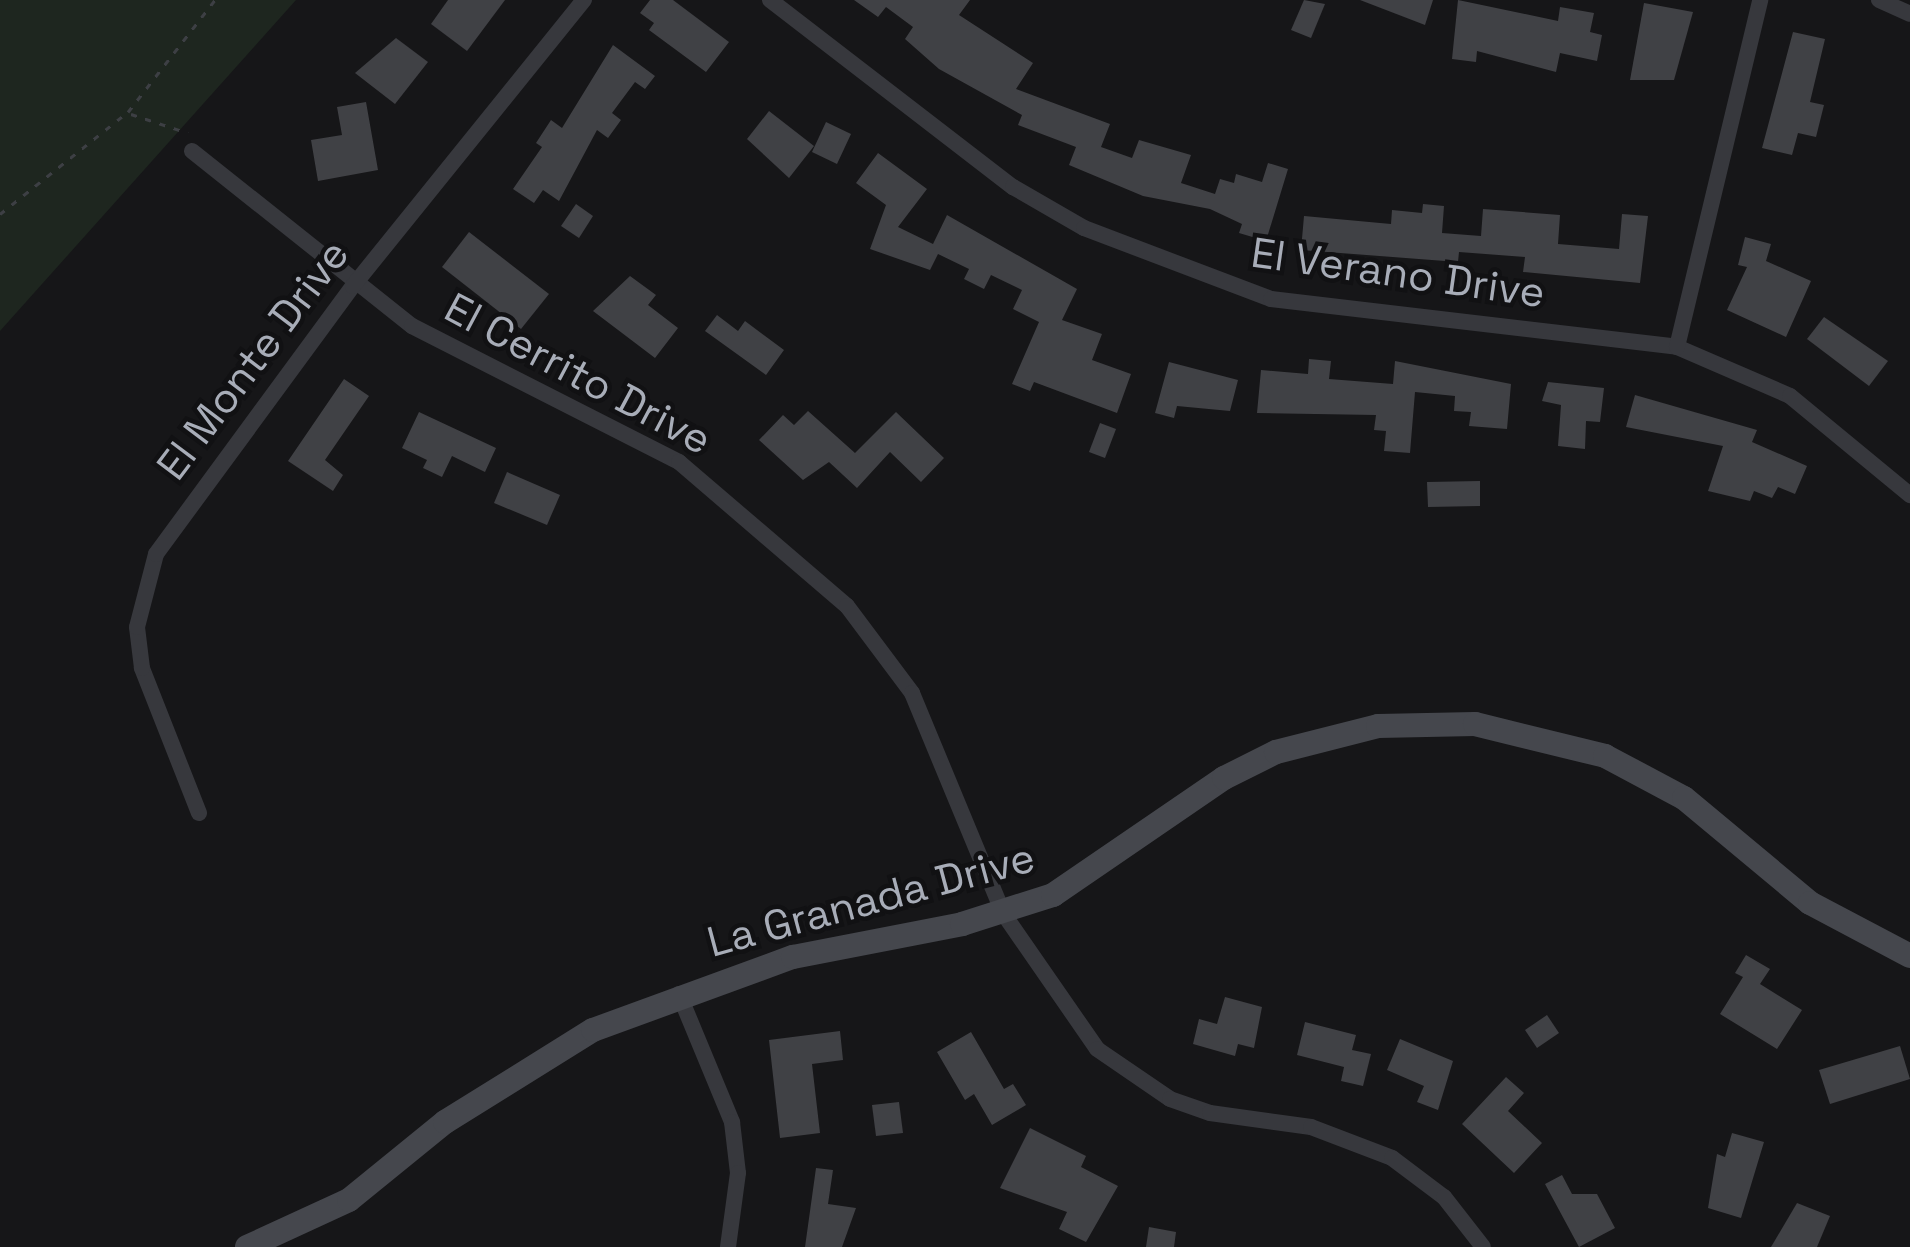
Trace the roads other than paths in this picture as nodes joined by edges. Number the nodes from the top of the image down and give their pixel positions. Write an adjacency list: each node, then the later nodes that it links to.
1 (584, 0): 7 (street, El Monte Drive)
2 (770, 0): 8 (street, El Verano Drive)
3 (1760, 0): 8 (street)
4 (1879, 0): 5 (street)
5 (1910, 14)
6 (192, 151): 7 (street, El Cerrito Drive)
7 (353, 286): 10 (street, El Monte Drive); 11 (street, El Cerrito Drive)
8 (1677, 347): 9 (street, El Verano Drive)
9 (1910, 495)
10 (199, 813)
11 (1003, 913): 12 (street, La Granada Drive); 13 (street, La Granada Drive); 16 (street, El Cerrito Drive)
12 (1910, 956)
13 (680, 994): 14 (street, La Granada Drive); 15 (street)
14 (247, 1247)
15 (728, 1247)
16 (1483, 1247)

